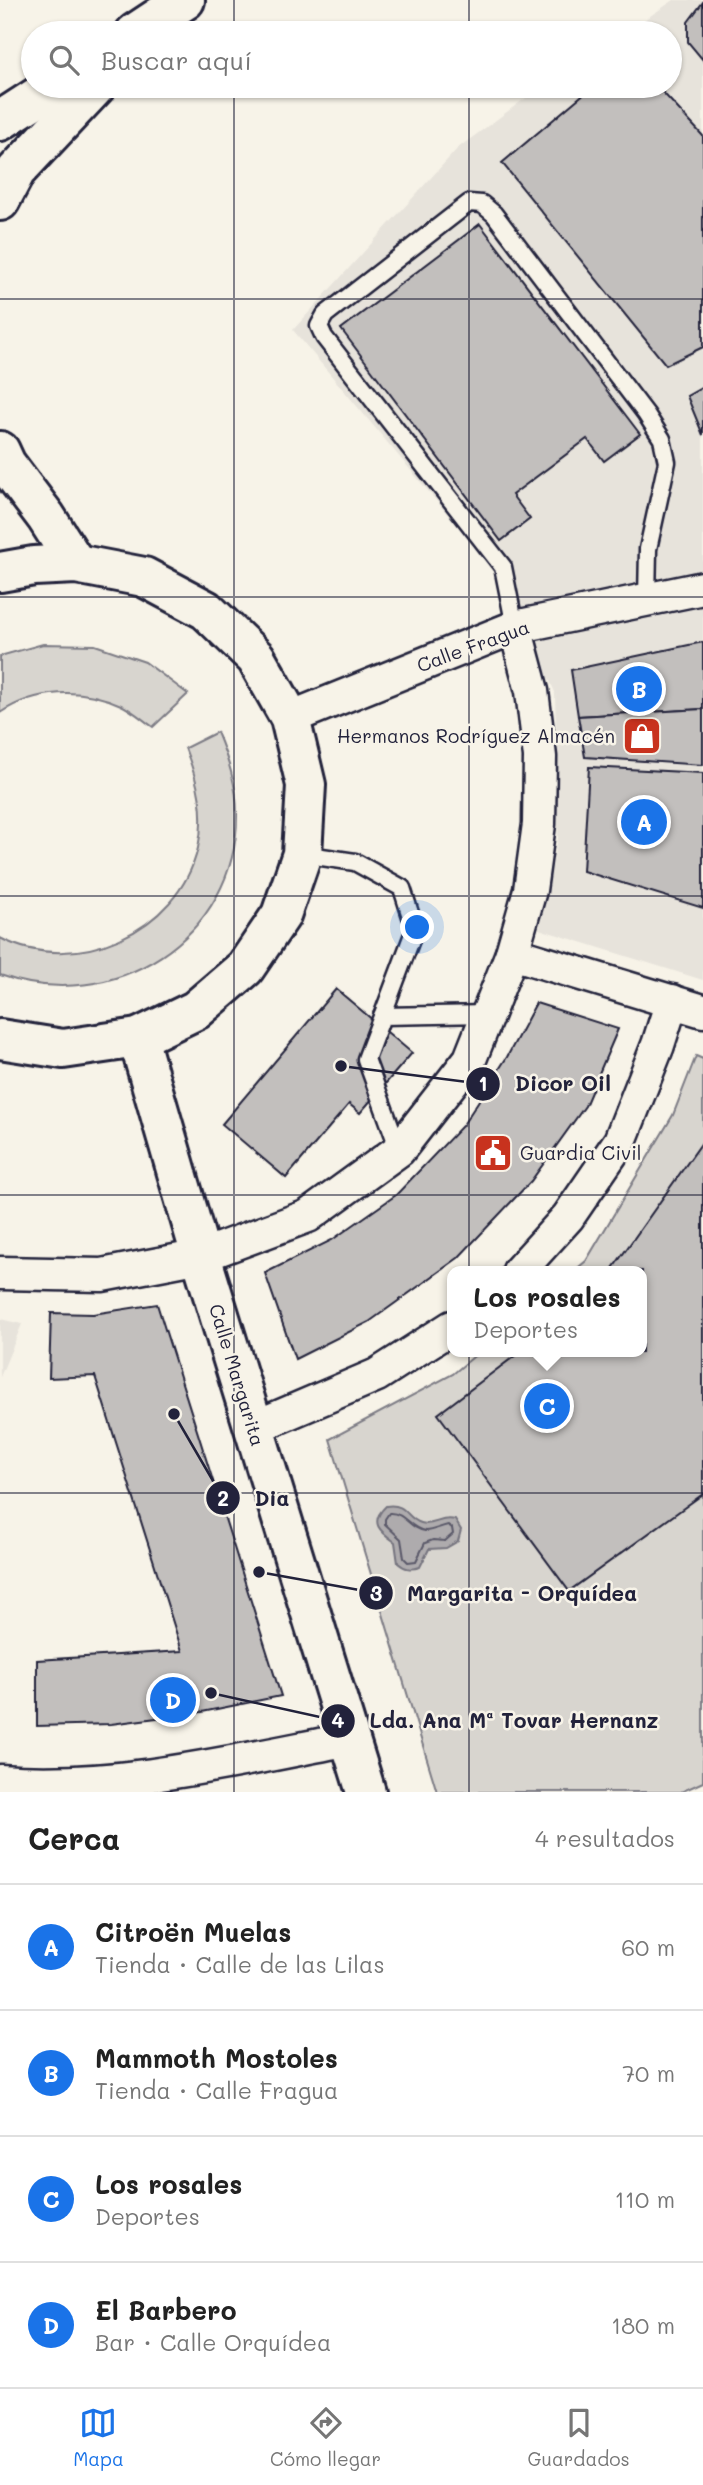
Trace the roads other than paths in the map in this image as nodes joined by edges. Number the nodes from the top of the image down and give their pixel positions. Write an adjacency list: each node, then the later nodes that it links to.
1 (35, 98): 3 (main road)
2 (85, 98): 4 (main road)
3 (0, 121)
4 (0, 201)
5 (0, 451): 6 (main road)
6 (76, 564): 7 (main road); 11 (main road)
7 (0, 572)
8 (703, 588): 9 (street, Calle Fragua)
9 (647, 599): 10 (street, Calle Fragua); 10 (lane)
10 (515, 627): 11 (street, Calle Fragua); 13 (street)
11 (290, 718): 12 (main road)
12 (302, 854): 17 (lane); 18 (main road)
13 (512, 953): 14 (street); 16 (street)
14 (672, 1002): 15 (street); 22 (street)
15 (703, 1011)
16 (488, 1014): 17 (lane); 20 (street)
17 (382, 1016): 20 (lane)
18 (138, 1038): 19 (main road); 21 (main road, Calle Margarita)
19 (0, 1039)
20 (399, 1150): 21 (street)
21 (201, 1256): 23 (street); 25 (main road, Calle Margarita)
22 (524, 1266)
23 (0, 1273)
24 (447, 1331): 25 (street)
25 (253, 1428): 26 (main road, Calle Margarita)
26 (350, 1739): 28 (street); 29 (main road, Calle Margarita)
27 (0, 1781): 28 (street)
28 (64, 1788)
29 (366, 1792)

